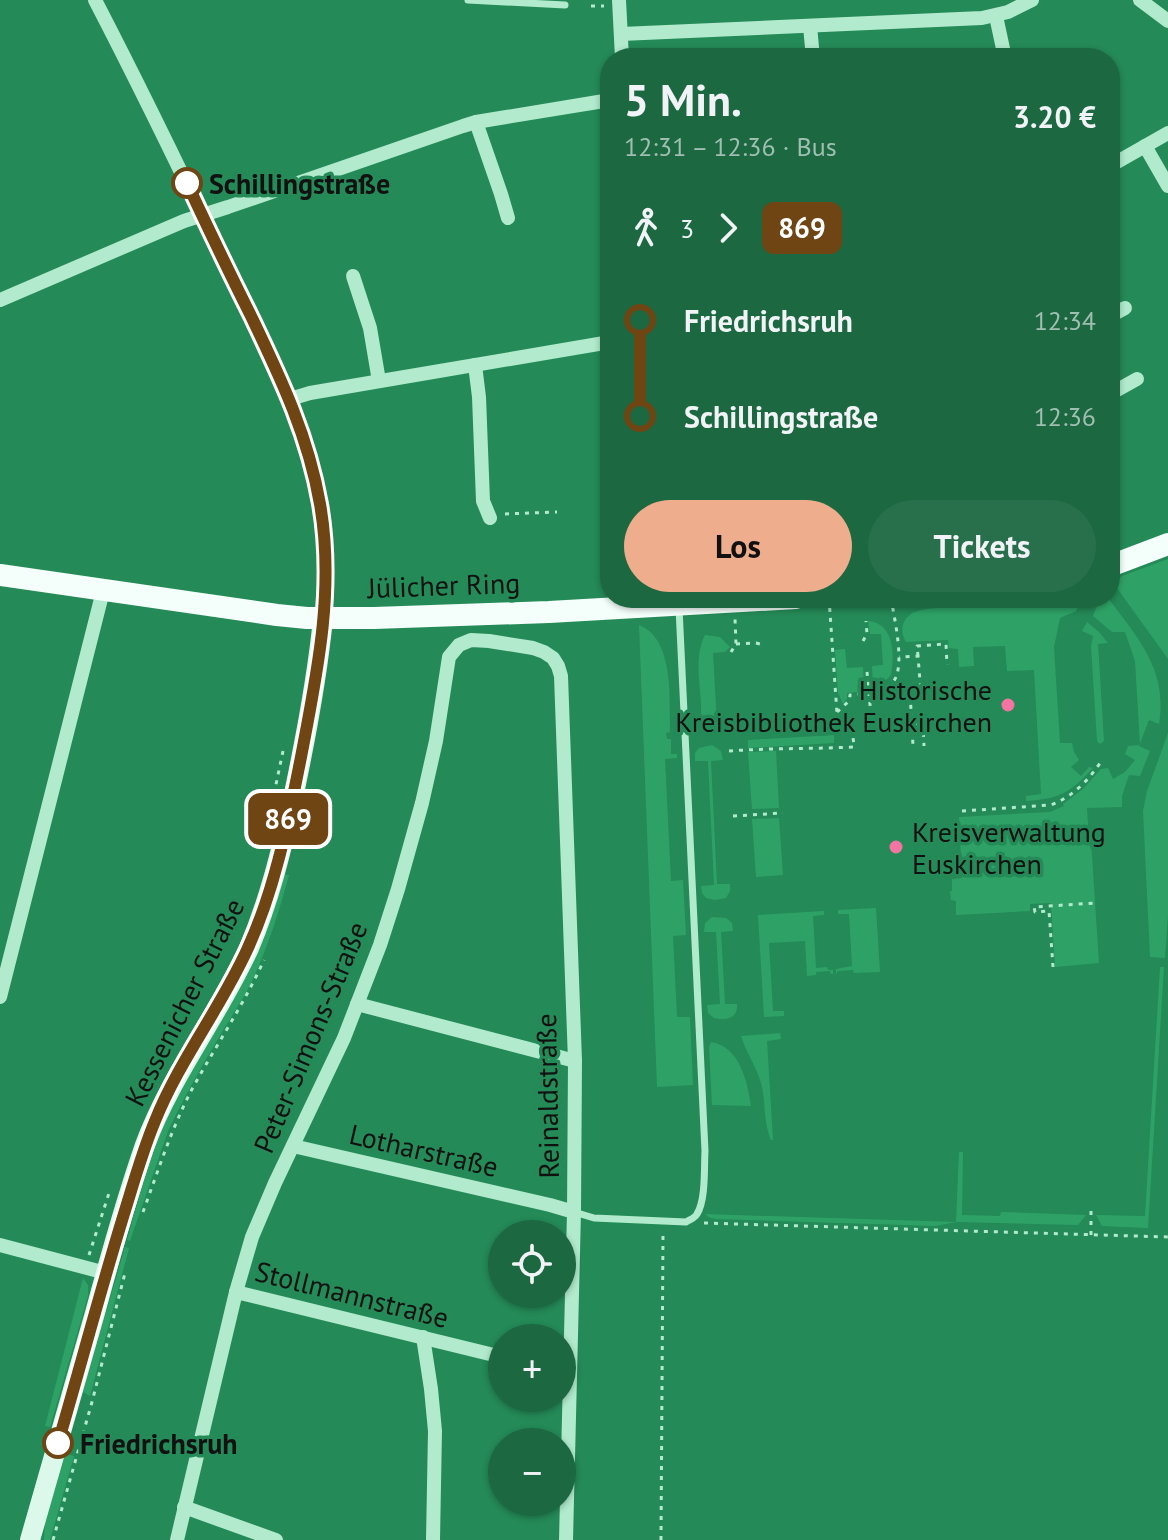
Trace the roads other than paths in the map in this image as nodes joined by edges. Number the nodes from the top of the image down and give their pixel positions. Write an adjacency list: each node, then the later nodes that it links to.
1 (95, 0): 20 (street, Kessenicher Straße)
2 (468, 0): 6 (lane)
3 (619, 0): 10 (street)
4 (1032, 0): 7 (street)
5 (1140, 0): 8 (street)
6 (565, 5)
7 (996, 16): 9 (street); 13 (street)
8 (1168, 21)
9 (810, 26): 10 (street); 12 (street)
10 (621, 34): 11 (street)
11 (622, 48)
12 (812, 48)
13 (1003, 48)
14 (600, 102): 15 (street)
15 (476, 122): 20 (street); 21 (street)
16 (1168, 133): 17 (street)
17 (1145, 146): 18 (street); 19 (street)
18 (1120, 160)
19 (1168, 186)
20 (202, 215): 23 (street); 31 (street, Kessenicher Straße)
21 (508, 218)
22 (353, 276): 29 (street)
23 (0, 300)
24 (1125, 308): 25 (street)
25 (1120, 311)
26 (600, 344): 27 (street)
27 (475, 365): 29 (street); 32 (street)
28 (1137, 379): 30 (street)
29 (379, 381): 31 (street)
30 (1120, 388)
31 (290, 399): 39 (street, Kessenicher Straße)
32 (490, 518)
33 (1168, 544): 34 (main road)
34 (1120, 562)
35 (0, 575): 36 (main road, Jülicher Ring)
36 (103, 591): 39 (main road, Jülicher Ring); 41 (street)
37 (609, 608): 39 (main road, Jülicher Ring)
38 (679, 608): 45 (lane, Lotharstraße)
39 (323, 618): 47 (main road, Kessenicher Straße)
40 (550, 655): 42 (street, Peter-Simons-Straße); 43 (street, Reinaldstraße)
41 (0, 997)
42 (357, 1004): 43 (street); 44 (street, Peter-Simons-Straße)
43 (575, 1061): 45 (street, Reinaldstraße)
44 (293, 1146): 45 (street, Lotharstraße); 48 (street, Peter-Simons-Straße)
45 (574, 1212): 49 (street, Reinaldstraße)
46 (0, 1245): 47 (street)
47 (116, 1274): 54 (main road, Kessenicher Straße)
48 (236, 1292): 50 (street, Stollmannstraße); 53 (street, Peter-Simons-Straße)
49 (568, 1324)
50 (423, 1337): 51 (street, Stollmannstraße); 57 (street)
51 (488, 1353)
52 (566, 1412): 58 (street, Reinaldstraße)
53 (184, 1507): 55 (street, Peter-Simons-Straße); 56 (street)
54 (30, 1540)
55 (177, 1540)
56 (276, 1540)
57 (433, 1540)
58 (566, 1540)

